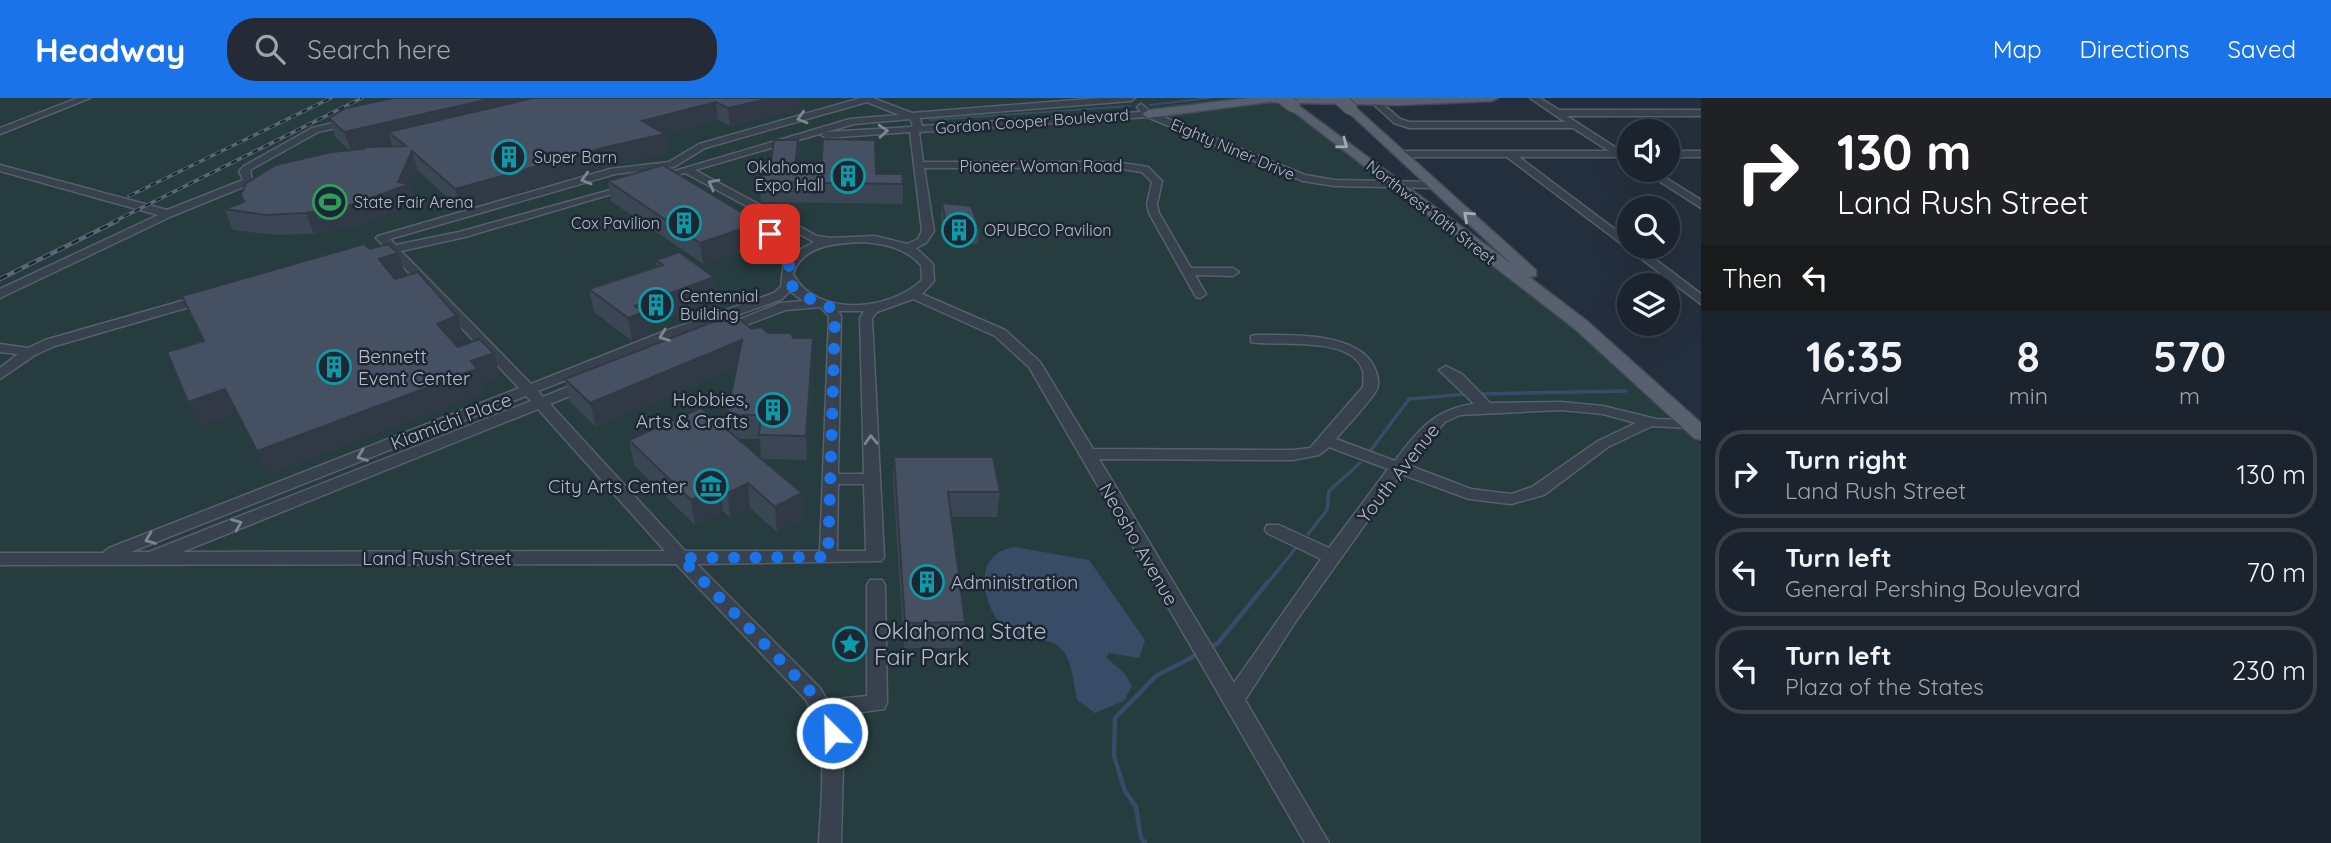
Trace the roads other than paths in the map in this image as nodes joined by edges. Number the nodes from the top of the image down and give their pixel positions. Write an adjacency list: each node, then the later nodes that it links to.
1 (86, 98): 21 (street)
2 (1132, 98): 13 (street, Eighty Niner Drive); 15 (street, Gordon Cooper Boulevard)
3 (1339, 98): 24 (main road, Northwest 10th Street, bridge)
4 (1492, 98): 8 (main road, Gordon Cooper Boulevard)
5 (1534, 98): 11 (street)
6 (866, 99): 9 (street); 44 (street, one-way to 44)
7 (1293, 101): 8 (main road, Gordon Cooper Boulevard); 10 (main road, Gordon Cooper Boulevard); 36 (main road, Northwest 10th Street, one-way to 36)
8 (1375, 102): 19 (street)
9 (881, 105): 15 (street); 16 (street)
10 (1177, 111): 13 (main road, Gordon Cooper Boulevard); 18 (street)
11 (1556, 113): 12 (street); 19 (street)
12 (1701, 113)
13 (1148, 114): 14 (street, Gordon Cooper Boulevard); 18 (street, Eighty Niner Drive)
14 (1114, 116): 18 (street); 20 (street, Gordon Cooper Boulevard)
15 (906, 117): 16 (street, Gordon Cooper Boulevard); 20 (street)
16 (869, 119): 22 (street, Gordon Cooper Boulevard)
17 (359, 121): 33 (street)
18 (1164, 123): 36 (street, Eighty Niner Drive)
19 (1575, 125): 23 (street)
20 (914, 128): 22 (street, Gordon Cooper Boulevard, one-way to 20); 29 (street)
21 (0, 131)
22 (803, 136): 31 (street, Gordon Cooper Boulevard)
23 (1617, 150)
24 (1401, 154): 25 (street); 35 (main road, Northwest 10th Street)
25 (1509, 154): 28 (street); 41 (street)
26 (1680, 154): 27 (street)
27 (1701, 154)
28 (1617, 155)
29 (919, 165): 43 (street); 47 (street, Pioneer Woman Road)
30 (0, 168): 40 (street)
31 (681, 171): 37 (street); 42 (street, one-way to 31); 44 (street, Gordon Cooper Boulevard)
32 (263, 178): 33 (street)
33 (249, 181): 40 (street)
34 (1666, 182): 38 (street)
35 (1434, 185): 36 (street, Eighty Niner Drive); 57 (main road, Northwest 10th Street, one-way to 35)
36 (1398, 186): 57 (main road, Northwest 10th Street)
37 (715, 199)
38 (1701, 205)
39 (726, 206): 46 (street)
40 (169, 212): 50 (street)
41 (1617, 236)
42 (841, 240): 43 (street); 46 (street)
43 (907, 248): 53 (street)
44 (388, 251): 65 (street)
45 (1647, 259): 54 (street)
46 (791, 263): 49 (street)
47 (1188, 271): 48 (street); 52 (street, Pioneer Woman Road)
48 (1233, 272)
49 (789, 279): 55 (street); 65 (street, Kiamichi Place, one-way to 65)
50 (0, 294)
51 (221, 294): 60 (street)
52 (1200, 294)
53 (914, 295): 56 (street); 70 (street, Neosho Avenue)
54 (1701, 300)
55 (825, 304): 56 (street); 61 (street); 72 (street)
56 (880, 306): 73 (street, one-way to 56)
57 (1581, 325): 68 (main road, Northwest 10th Street)
58 (1256, 339): 69 (street)
59 (0, 348): 60 (street)
60 (30, 352): 64 (street)
61 (669, 352)
62 (633, 366): 65 (street, Kiamichi Place)
63 (1446, 370): 66 (street)
64 (0, 375)
65 (534, 396): 77 (street); 79 (street, Kiamichi Place, one-way to 79); 80 (street, Kiamichi Place, one-way to 65)
66 (1483, 404): 67 (street, Youth Avenue); 71 (street, Youth Avenue)
67 (1649, 422): 68 (street, Youth Avenue); 71 (street)
68 (1695, 429)
69 (1327, 441): 70 (street); 71 (street)
70 (1088, 454): 82 (street, Neosho Avenue)
71 (1397, 469): 76 (street, Youth Avenue)
72 (830, 479): 73 (street); 75 (street)
73 (872, 479): 75 (street, Land Rush Street)
74 (1273, 529): 76 (street)
75 (828, 557): 77 (street, Land Rush Street)
76 (1333, 557): 83 (street, Youth Avenue)
77 (681, 558): 80 (street, Land Rush Street); 84 (street)
78 (0, 559): 79 (street, Land Rush Street)
79 (107, 559): 80 (street, Land Rush Street)
80 (151, 559)
81 (876, 585): 84 (street)
82 (1199, 642): 83 (street, Neosho Avenue)
83 (1234, 700): 86 (street, Neosho Avenue)
84 (824, 709): 85 (street)
85 (830, 843)
86 (1318, 843)

